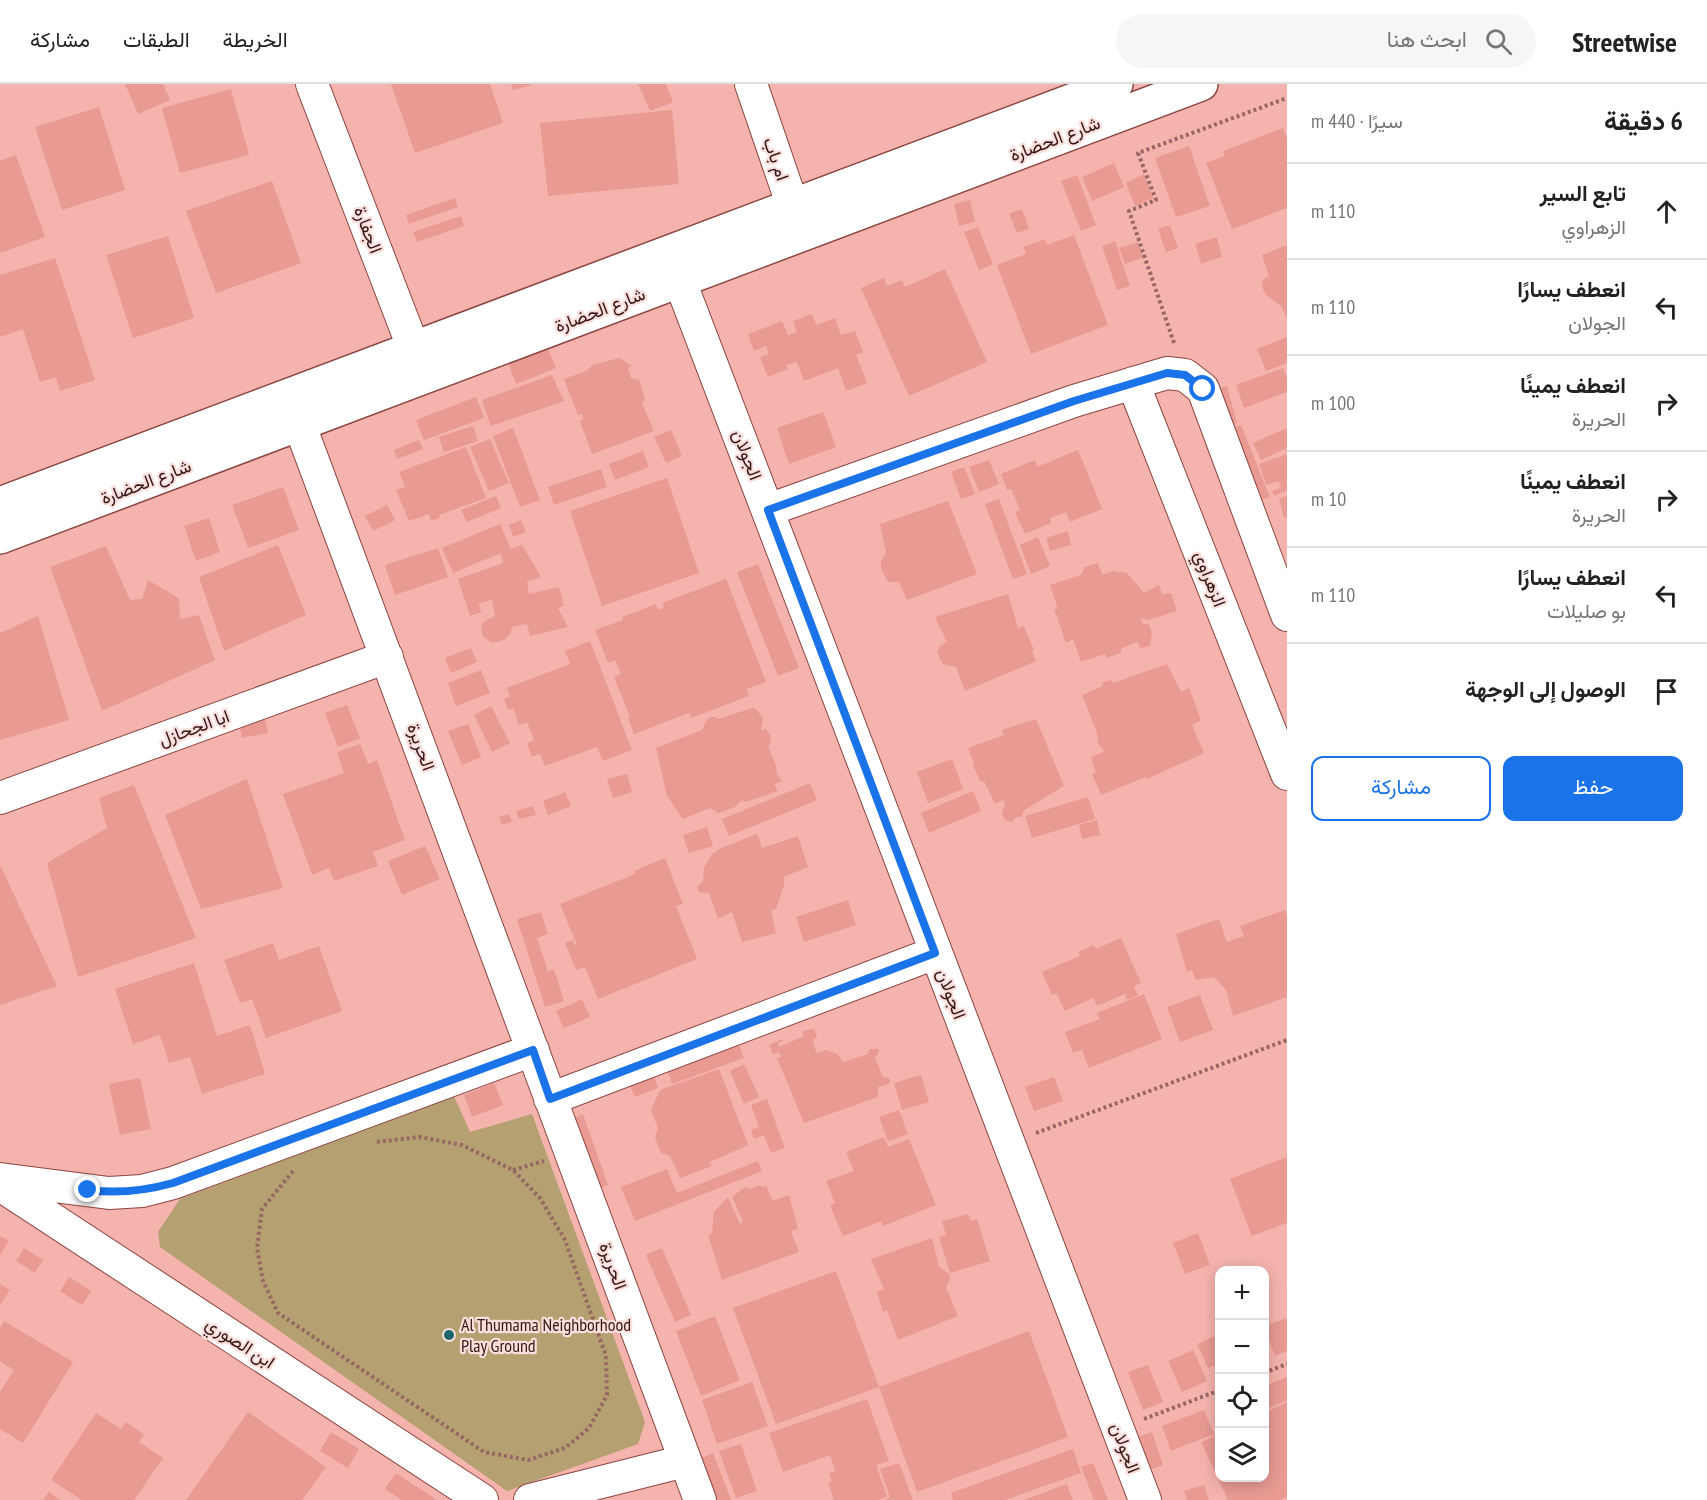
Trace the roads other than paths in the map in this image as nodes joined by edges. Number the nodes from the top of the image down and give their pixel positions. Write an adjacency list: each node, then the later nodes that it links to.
1 (312, 84): 7 (street, الجفارة)
2 (751, 84): 5 (street, ام باب)
3 (1116, 84): 5 (street, شارع الحضارة)
4 (1201, 84): 5 (street, شارع الحضارة)
5 (797, 219): 6 (street, شارع الحضارة)
6 (675, 266): 7 (street, شارع الحضارة); 11 (street, الجولان)
7 (419, 363): 9 (street, شارع الحضارة)
8 (1133, 383): 11 (street); 13 (street); 15 (street, الزهراوي)
9 (295, 409): 10 (street, شارع الحضارة); 12 (street, شارع الحضارة); 14 (street, الحريرة)
10 (0, 504)
11 (768, 510): 17 (street, الجولان)
12 (0, 537)
13 (1287, 615)
14 (387, 657): 16 (street, ابا الجحازل); 18 (street, الحريرة)
15 (1287, 774)
16 (0, 798)
17 (935, 953): 19 (street); 26 (street, الجولان)
18 (533, 1050): 19 (street, الحريرة); 20 (street)
19 (550, 1099): 22 (street, الحريرة)
20 (0, 1179)
21 (0, 1185): 23 (street, ابن الصوري)
22 (685, 1461): 24 (street); 25 (street, الحريرة)
23 (482, 1500)
24 (530, 1500)
25 (700, 1500)
26 (1144, 1500)

